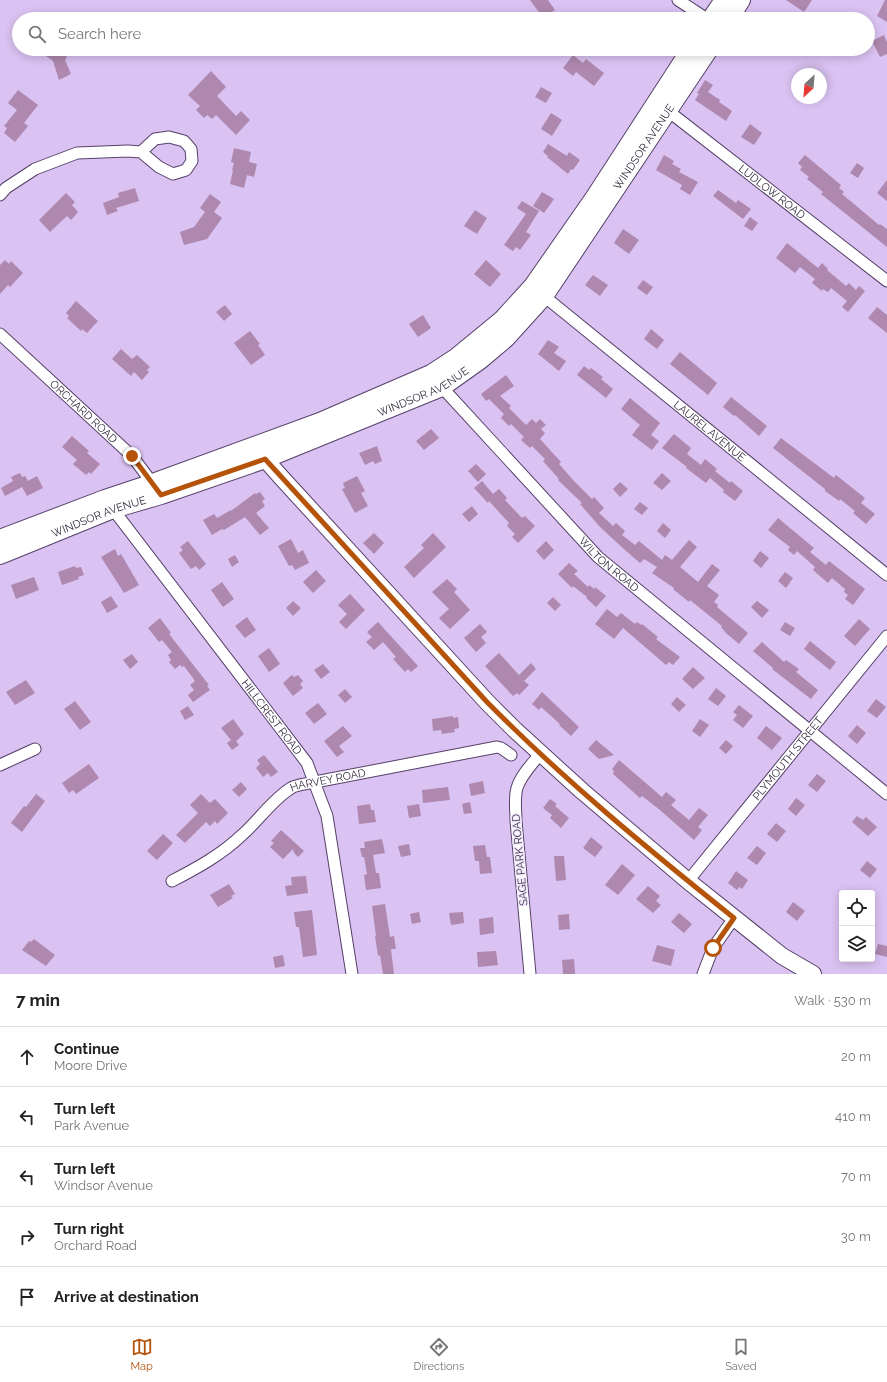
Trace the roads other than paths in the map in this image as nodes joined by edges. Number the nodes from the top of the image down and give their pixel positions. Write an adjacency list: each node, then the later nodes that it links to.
1 (678, 0): 4 (street)
2 (724, 0): 5 (main road)
3 (741, 0): 6 (main road)
4 (696, 12)
5 (716, 12)
6 (733, 12)
7 (687, 56): 9 (main road, WINDSOR AVENUE)
8 (703, 56): 9 (main road, WINDSOR AVENUE)
9 (662, 106): 12 (street, LUDLOW ROAD); 13 (main road, WINDSOR AVENUE)
10 (141, 152): 11 (street)
11 (0, 196)
12 (887, 281)
13 (539, 291): 15 (main road, WINDSOR AVENUE); 21 (street, LAUREL AVENUE)
14 (0, 334): 17 (street, ORCHARD ROAD)
15 (436, 380): 16 (main road, WINDSOR AVENUE); 23 (street, WILTON ROAD)
16 (261, 453): 17 (main road, WINDSOR AVENUE); 25 (main road)
17 (157, 489): 18 (main road, WINDSOR AVENUE)
18 (109, 504): 19 (main road, WINDSOR AVENUE); 20 (main road, WINDSOR AVENUE); 28 (street, HILLCREST ROAD)
19 (0, 539)
20 (0, 555)
21 (887, 574)
22 (887, 636): 23 (street, PLYMOUTH STREET)
23 (809, 731): 29 (street, WILTON ROAD); 31 (street, PLYMOUTH STREET)
24 (35, 749): 27 (street)
25 (541, 754): 31 (main road); 34 (street, SAGE PARK ROAD)
26 (511, 755): 28 (street, HARVEY ROAD)
27 (0, 766)
28 (315, 782): 30 (street, HARVEY ROAD); 33 (street, HILLCREST ROAD)
29 (887, 794)
30 (172, 881)
31 (688, 881): 32 (main road)
32 (734, 918): 35 (street); 36 (main road)
33 (352, 974)
34 (530, 974)
35 (703, 974)
36 (813, 974)

